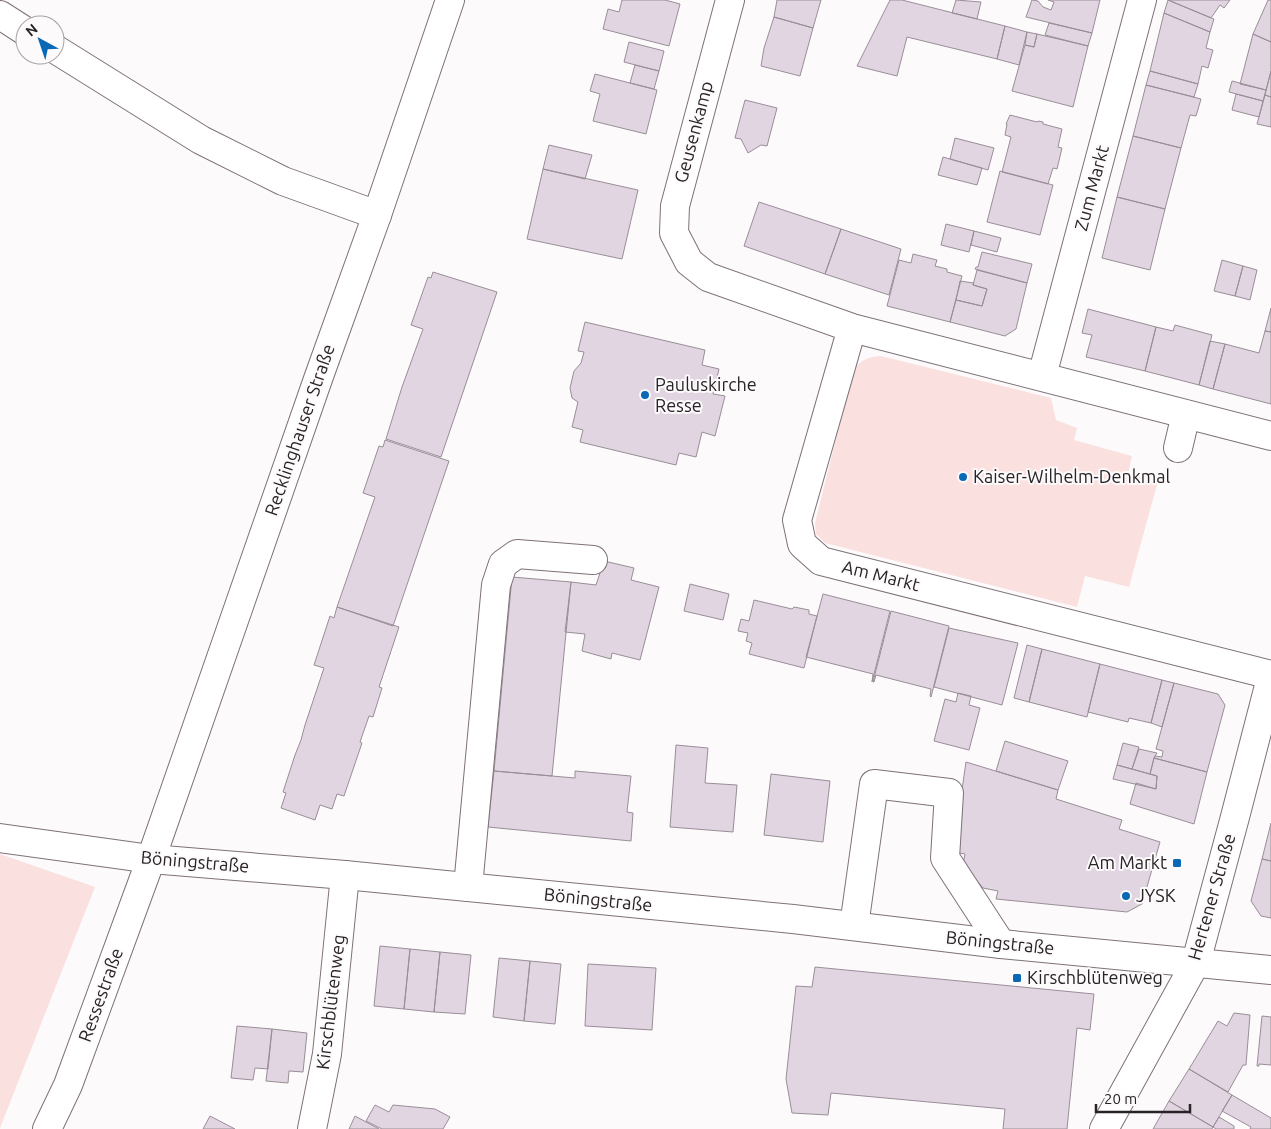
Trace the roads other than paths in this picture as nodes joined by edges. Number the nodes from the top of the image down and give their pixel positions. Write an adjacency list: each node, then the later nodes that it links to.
1 (450, 0): 7 (street, Recklinghauser Straße)
2 (730, 0): 8 (street, Geusenkamp)
3 (1142, 0): 9 (street, Zum Markt)
4 (0, 15): 5 (street)
5 (15, 24)
6 (65, 55): 7 (street)
7 (377, 215): 16 (street, Recklinghauser Straße)
8 (852, 328): 9 (street); 14 (street, Am Markt)
9 (1042, 376): 10 (street)
10 (1186, 414): 11 (street); 12 (street)
11 (1271, 436)
12 (1178, 448)
13 (593, 560): 18 (street)
14 (1271, 676): 21 (street, Hertener Straße)
15 (0, 838): 16 (street, Böningstraße)
16 (151, 859): 17 (street, Böningstraße); 23 (street, Ressestraße)
17 (345, 875): 18 (street, Böningstraße); 24 (street, Kirschblütenweg)
18 (468, 887): 19 (street, Böningstraße)
19 (854, 926): 20 (street, Böningstraße); 20 (street)
20 (1001, 944): 21 (street, Böningstraße)
21 (1196, 962): 22 (street, Böningstraße); 25 (street, Hertener Straße)
22 (1271, 970)
23 (47, 1129)
24 (312, 1129)
25 (1104, 1129)

